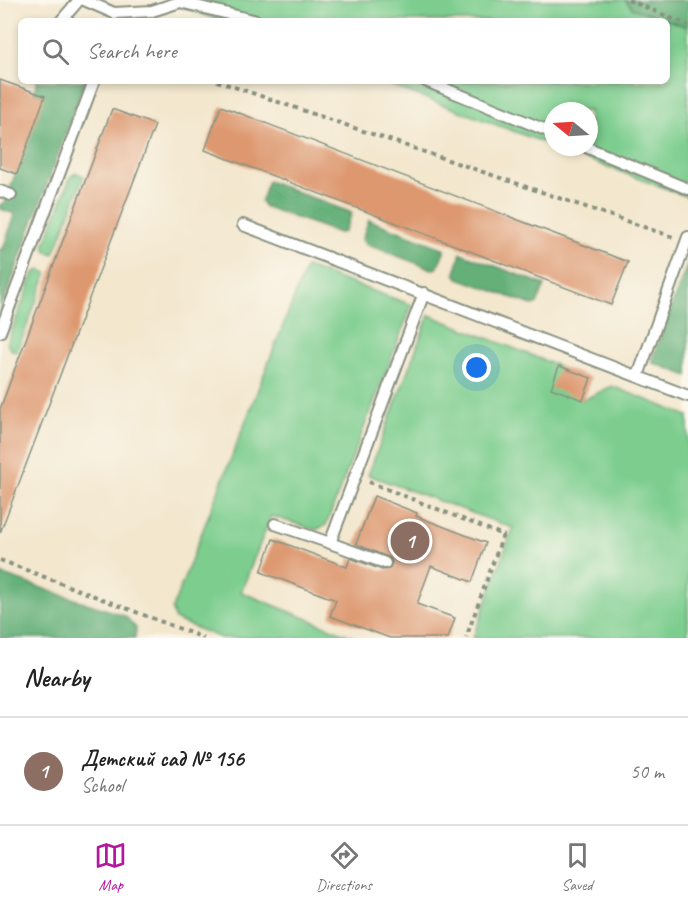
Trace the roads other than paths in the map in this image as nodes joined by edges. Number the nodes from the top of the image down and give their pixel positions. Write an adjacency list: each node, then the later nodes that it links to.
1 (78, 0): 4 (lane)
2 (84, 0): 3 (lane)
3 (113, 17): 5 (lane)
4 (63, 18)
5 (245, 18)
6 (93, 84): 16 (lane)
7 (433, 84): 8 (lane)
8 (544, 129)
9 (598, 152): 10 (lane)
10 (688, 189)
11 (0, 191): 12 (lane)
12 (11, 195)
13 (243, 225): 15 (lane)
14 (687, 239): 17 (lane)
15 (424, 293): 17 (lane); 20 (lane)
16 (0, 332)
17 (638, 376): 18 (lane)
18 (688, 396)
19 (275, 524): 20 (lane)
20 (330, 543): 21 (lane)
21 (385, 563)

